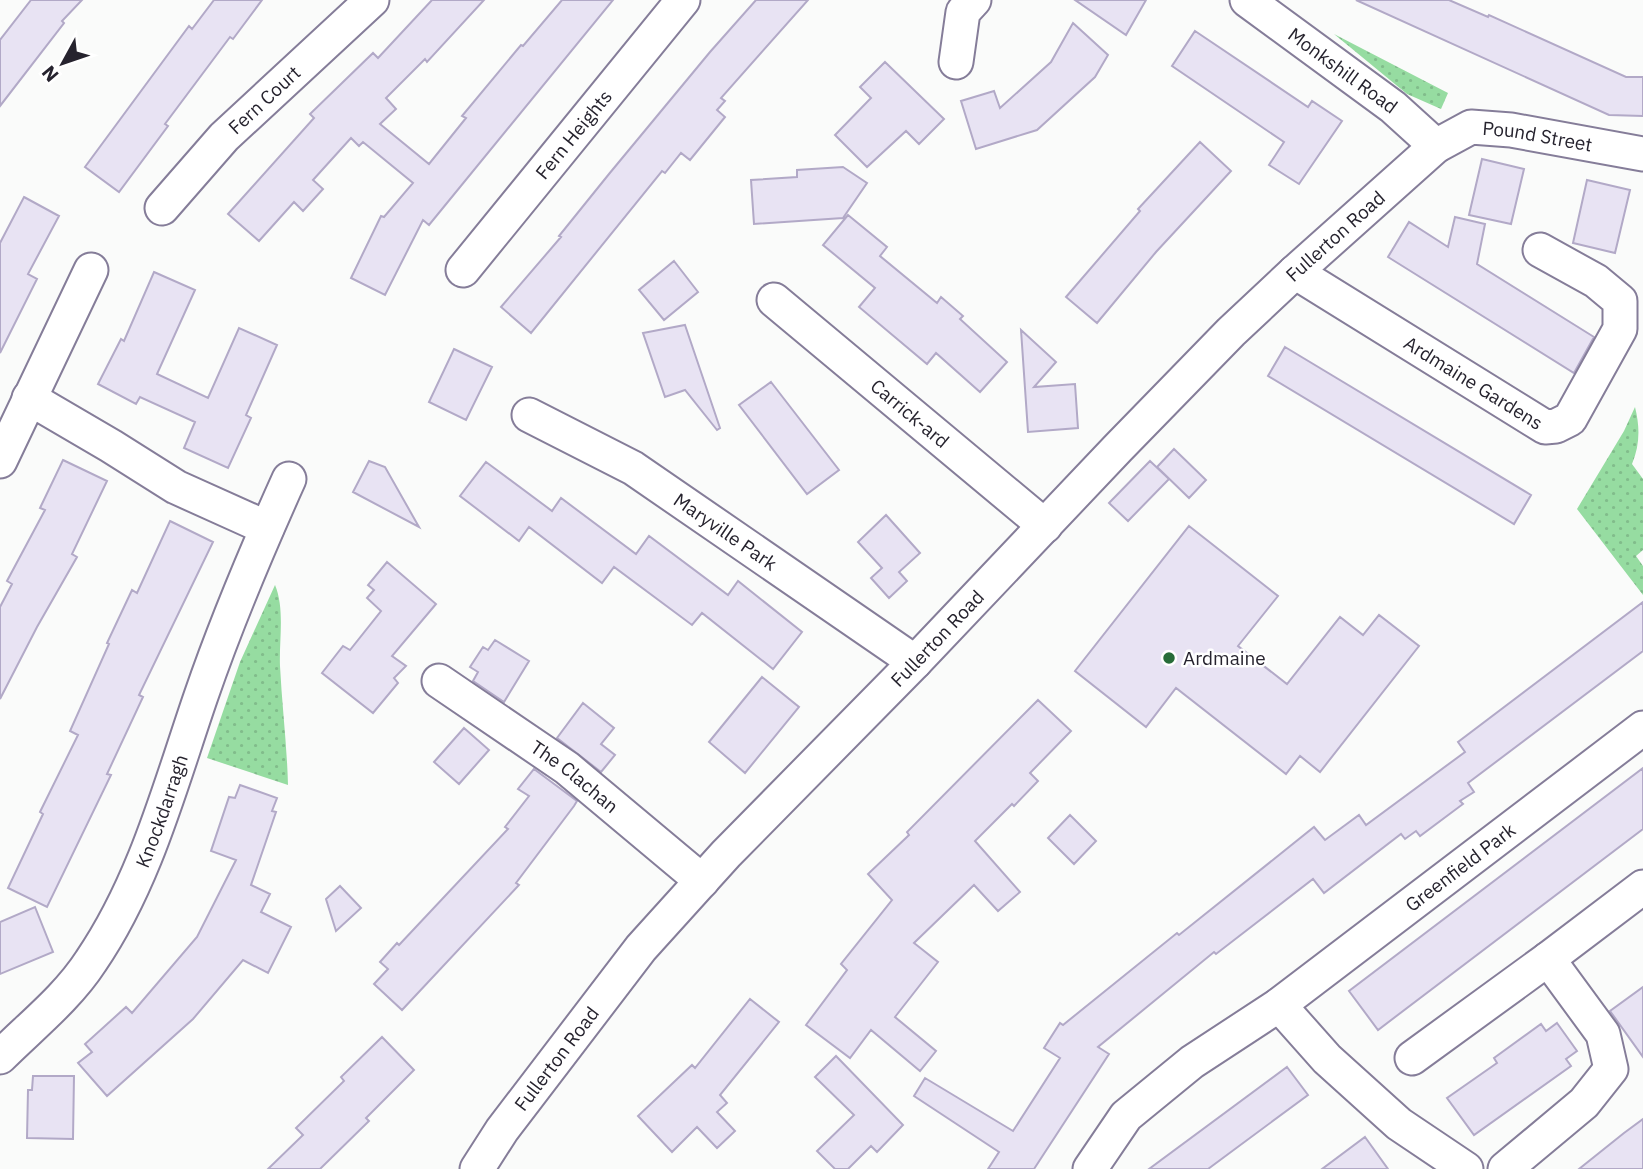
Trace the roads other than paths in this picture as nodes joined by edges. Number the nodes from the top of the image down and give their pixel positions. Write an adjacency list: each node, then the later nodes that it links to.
1 (372, 0): 8 (street, Fern Court)
2 (683, 0): 11 (street, Fern Heights)
3 (974, 0): 5 (street)
4 (1256, 2): 6 (street, Monkshill Road)
5 (956, 62)
6 (1436, 146): 7 (street, Pound Street); 12 (street, Fullerton Road)
7 (1643, 154)
8 (162, 208)
9 (1540, 250): 12 (street, Ardmaine Gardens)
10 (91, 270): 14 (street)
11 (463, 270)
12 (1295, 271): 18 (street, Fullerton Road)
13 (774, 300): 18 (street, Carrick-ard)
14 (29, 398): 16 (street); 19 (street)
15 (529, 415): 20 (street, Maryville Park)
16 (0, 461)
17 (289, 479): 19 (street, Knockdarragh)
18 (1045, 526): 20 (street, Fullerton Road)
19 (267, 528): 27 (street, Knockdarragh)
20 (915, 662): 23 (street, Fullerton Road)
21 (439, 681): 23 (street, The Clachan)
22 (1643, 728): 26 (street, Greenfield Park)
23 (702, 881): 30 (street, Fullerton Road)
24 (1643, 887): 25 (street)
25 (1548, 959): 28 (street); 32 (street)
26 (1279, 1005): 29 (street, Greenfield Park); 31 (street)
27 (0, 1057)
28 (1412, 1058)
29 (1104, 1164)
30 (477, 1169)
31 (1466, 1169)
32 (1505, 1169)

